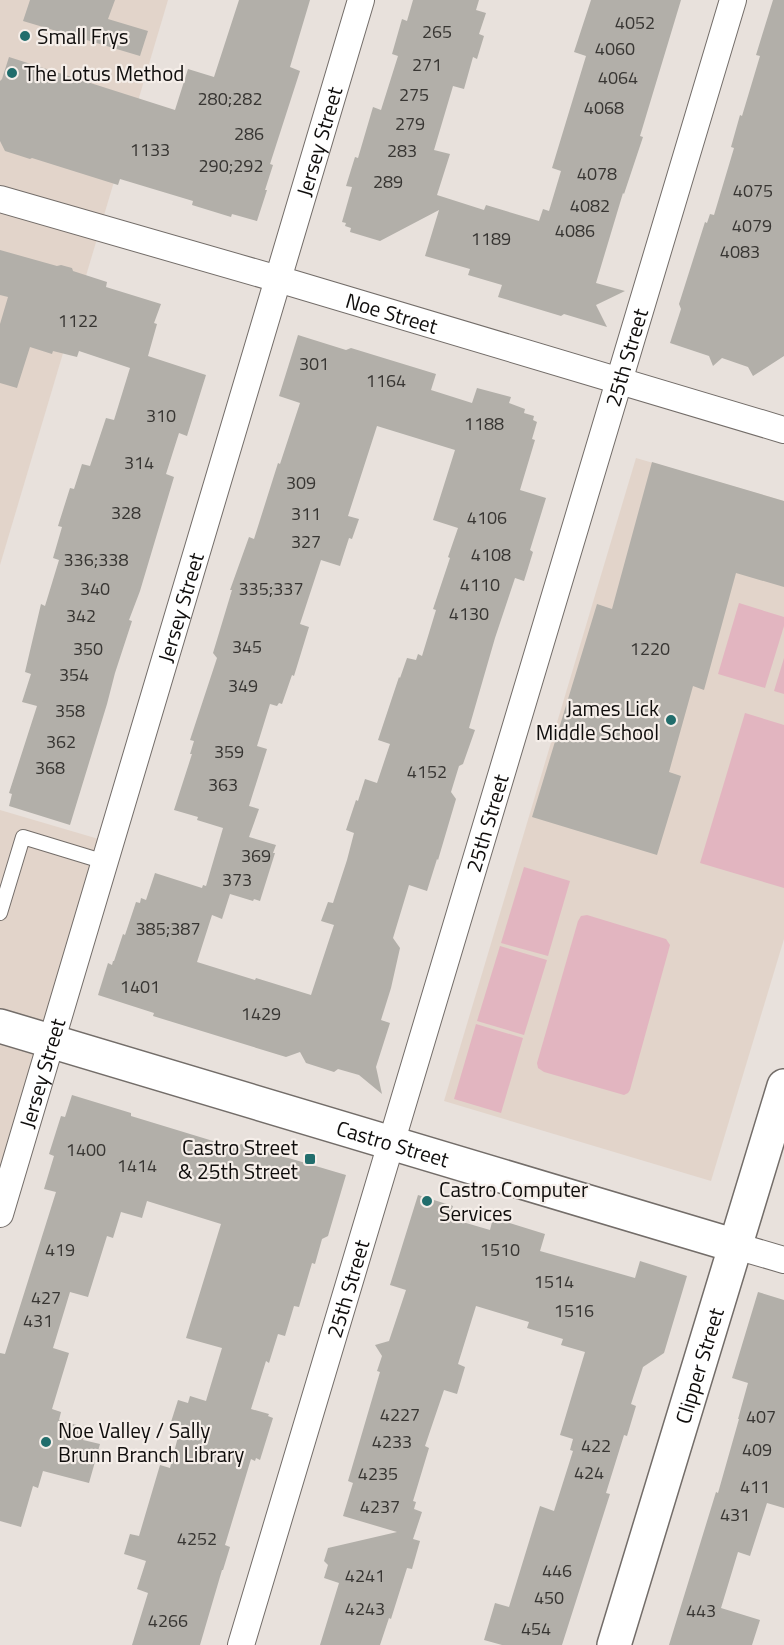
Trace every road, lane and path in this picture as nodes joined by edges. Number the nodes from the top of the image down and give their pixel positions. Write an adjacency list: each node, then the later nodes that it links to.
1 (362, 0): 4 (street, Jersey Street)
2 (732, 0): 5 (street, 25th Street)
3 (0, 199): 4 (street, Noe Street)
4 (278, 279): 5 (street, Noe Street); 7 (street, Jersey Street)
5 (619, 380): 6 (street, Noe Street); 12 (street, 25th Street)
6 (784, 430)
7 (105, 862): 8 (lane); 10 (street, Jersey Street)
8 (0, 913)
9 (0, 1026): 10 (street, Castro Street)
10 (52, 1041): 12 (street, Castro Street); 13 (street, Jersey Street)
11 (784, 1086): 14 (street, Clipper Street)
12 (391, 1143): 14 (street, Castro Street); 16 (street, 25th Street)
13 (0, 1214)
14 (736, 1246): 15 (street, Castro Street); 17 (street, Clipper Street)
15 (784, 1260)
16 (241, 1645)
17 (614, 1645)

